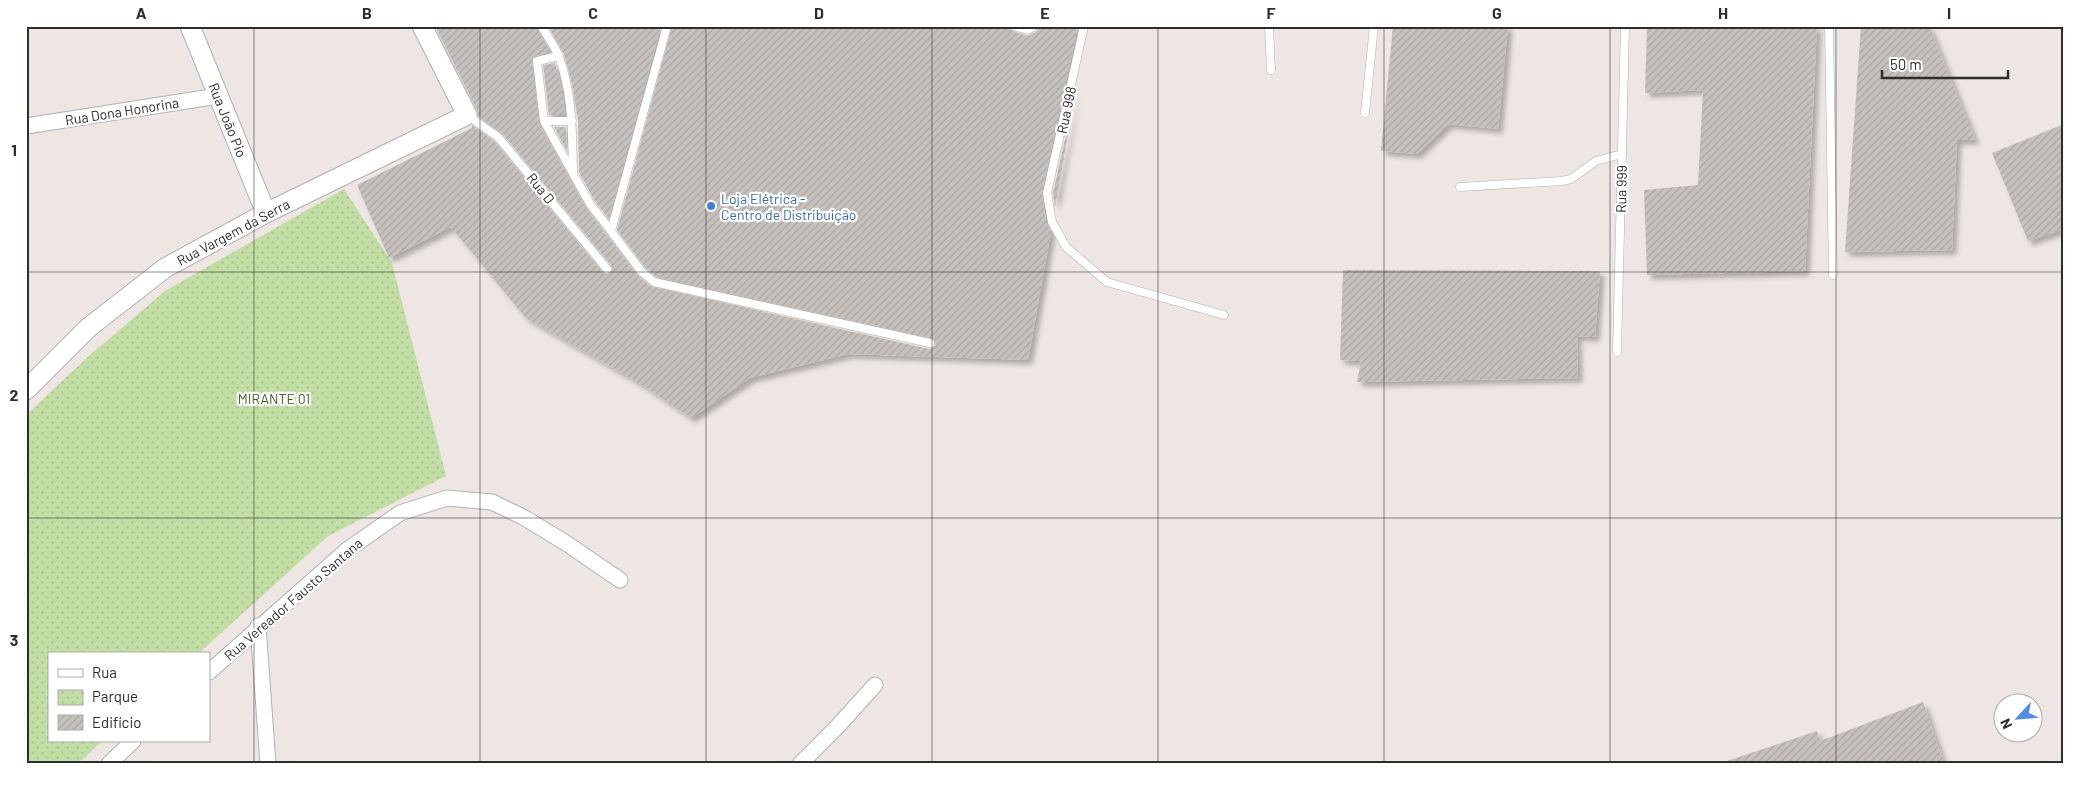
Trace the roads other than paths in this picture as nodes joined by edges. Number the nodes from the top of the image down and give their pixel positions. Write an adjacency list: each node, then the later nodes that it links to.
1 (190, 26): 14 (street, Rua João Pio)
2 (422, 26): 16 (street)
3 (542, 26): 12 (lane)
4 (668, 26): 24 (lane)
5 (1014, 26): 6 (lane)
6 (1034, 26)
7 (1084, 26): 27 (lane, Rua 998)
8 (1269, 26): 13 (lane)
9 (1374, 26): 15 (lane)
10 (1625, 26): 20 (lane, Rua 999)
11 (1829, 26): 26 (lane)
12 (559, 56): 17 (lane); 18 (lane)
13 (1272, 70)
14 (218, 96): 19 (street, Rua Dona Honorina); 23 (street, Rua João Pio)
15 (1365, 113)
16 (467, 114): 23 (street, Rua Vargem da Serra); 25 (lane, Rua D)
17 (544, 121): 18 (lane); 21 (lane)
18 (572, 121): 21 (lane)
19 (26, 126)
20 (1622, 154): 22 (lane); 29 (lane, Rua 999)
21 (573, 175): 24 (lane)
22 (1460, 187)
23 (266, 213): 30 (street, Rua Vargem da Serra)
24 (611, 231): 28 (lane)
25 (607, 269)
26 (1833, 275)
27 (1224, 315)
28 (930, 343)
29 (1617, 352)
30 (26, 390)
31 (620, 580): 32 (street, Rua Vereador Fausto Santana)
32 (258, 626): 33 (street, Rua Vereador Fausto Santana); 37 (street)
33 (210, 671)
34 (875, 685): 38 (street)
35 (132, 742): 36 (street)
36 (113, 762)
37 (268, 764)
38 (800, 764)

